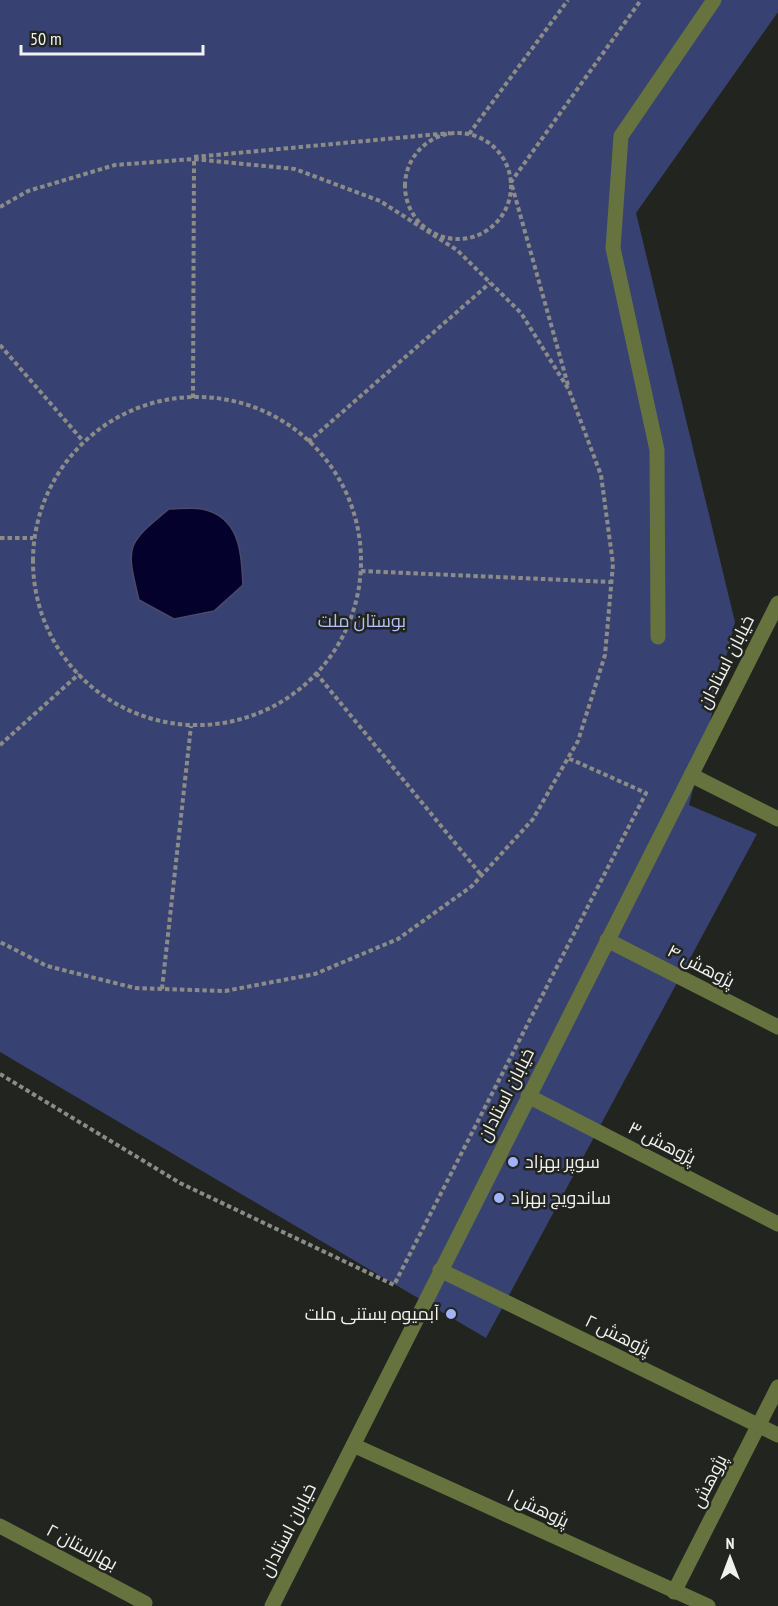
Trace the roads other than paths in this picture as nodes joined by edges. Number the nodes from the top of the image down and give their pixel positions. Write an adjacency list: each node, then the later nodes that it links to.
1 (714, 0): 3 (street)
2 (777, 610): 4 (street, خیابان استادان)
3 (658, 637)
4 (691, 776): 5 (street); 6 (street, خیابان استادان)
5 (778, 819)
6 (607, 940): 7 (street, پژوهش ۴); 8 (street, خیابان استادان)
7 (778, 1027)
8 (528, 1096): 9 (street, پژوهش ۳); 10 (street, خیابان استادان)
9 (778, 1224)
10 (440, 1269): 12 (street, پژوهش ۲); 14 (street, خیابان استادان)
11 (778, 1388): 12 (street, پژوهش)
12 (759, 1426): 13 (street, پژوهش ۲); 16 (street, پژوهش)
13 (778, 1435)
14 (353, 1445): 16 (street, پژوهش ۱); 18 (street, خیابان استادان)
15 (0, 1526): 17 (street, بهارستان ۲)
16 (674, 1592): 19 (street, پژوهش ۱)
17 (145, 1604)
18 (272, 1606)
19 (708, 1606)

